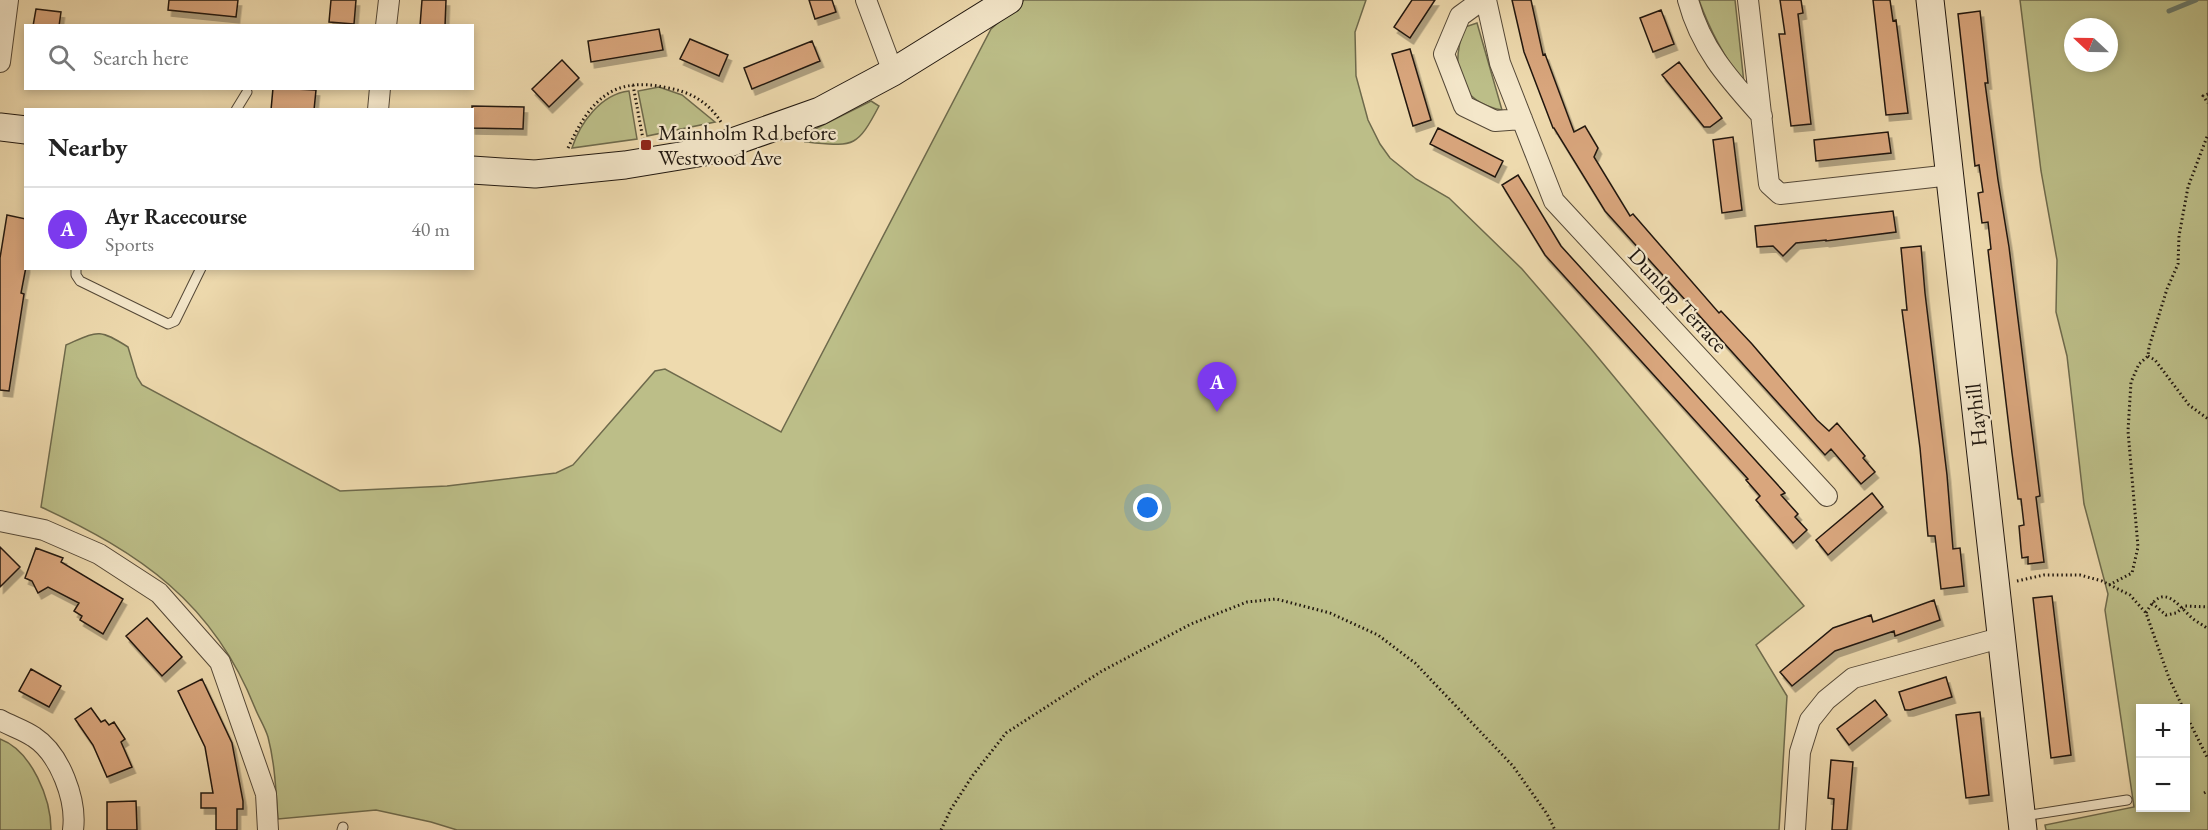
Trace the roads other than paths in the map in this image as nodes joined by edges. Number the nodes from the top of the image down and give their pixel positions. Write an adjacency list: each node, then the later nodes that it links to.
1 (8, 0): 10 (street)
2 (389, 0): 9 (street)
3 (866, 0): 11 (street)
4 (1009, 0): 11 (street)
5 (1484, 0): 17 (street, Dunlop Terrace); 17 (street, Dunlop Terrace)
6 (1688, 0): 16 (street)
7 (1748, 0): 16 (street)
8 (1930, 0): 21 (street, Hayhill)
9 (386, 24)
10 (0, 62)
11 (893, 72): 20 (street)
12 (380, 90): 15 (street)
13 (247, 92): 14 (lane)
14 (237, 108)
15 (378, 108)
16 (1762, 116): 21 (street)
17 (1522, 119): 24 (street, Dunlop Terrace)
18 (0, 127): 19 (street)
19 (24, 130)
20 (474, 170)
21 (1951, 175): 26 (street, Hayhill)
22 (76, 270): 23 (lane)
23 (200, 270)
24 (1827, 496)
25 (0, 521): 31 (street)
26 (2000, 638): 29 (street, Hayhill); 32 (street)
27 (0, 720): 30 (street)
28 (2127, 800): 29 (lane)
29 (2022, 823)
30 (74, 830)
31 (268, 830)
32 (1794, 830)

